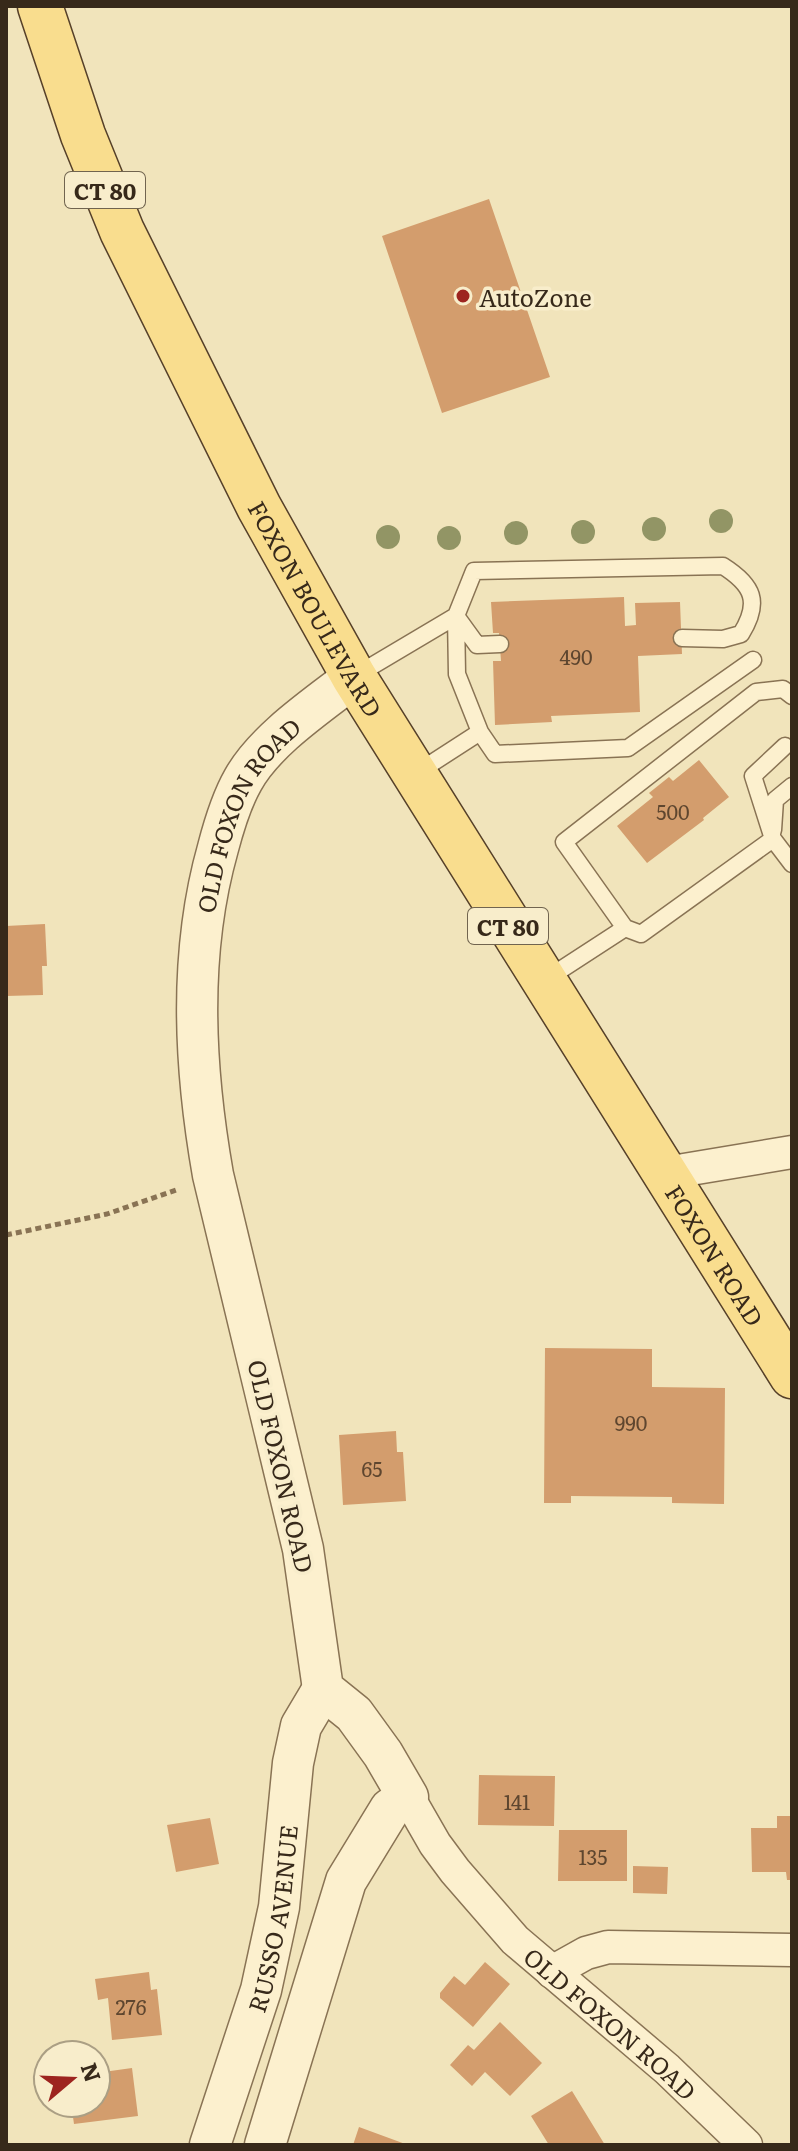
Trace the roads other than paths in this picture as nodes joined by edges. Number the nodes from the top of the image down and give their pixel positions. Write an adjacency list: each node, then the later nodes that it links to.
1 (40, 6): 6 (main road, FOXON BOULEVARD / CT 80)
2 (456, 616): 3 (lane); 4 (lane); 6 (lane); 8 (lane)
3 (682, 638)
4 (500, 644)
5 (753, 660): 8 (lane)
6 (354, 677): 10 (main road, FOXON BOULEVARD / CT 80); 19 (street, OLD FOXON ROAD)
7 (792, 696): 14 (lane)
8 (480, 732): 10 (lane)
9 (785, 746): 12 (lane)
10 (415, 774): 15 (main road, FOXON BOULEVARD / CT 80)
11 (792, 786): 12 (lane)
12 (773, 839): 13 (lane); 14 (lane)
13 (792, 864)
14 (625, 928): 15 (lane)
15 (543, 981): 17 (main road, FOXON BOULEVARD / CT 80)
16 (792, 1152): 17 (street)
17 (666, 1173): 18 (main road, FOXON ROAD / CT 80)
18 (792, 1376)
19 (323, 1689): 20 (street, OLD FOXON ROAD); 23 (street, RUSSO AVENUE)
20 (408, 1797): 22 (street, OLD FOXON ROAD); 24 (street)
21 (792, 1950): 22 (street)
22 (552, 1972): 25 (street, OLD FOXON ROAD)
23 (210, 2145)
24 (265, 2145)
25 (746, 2145)

